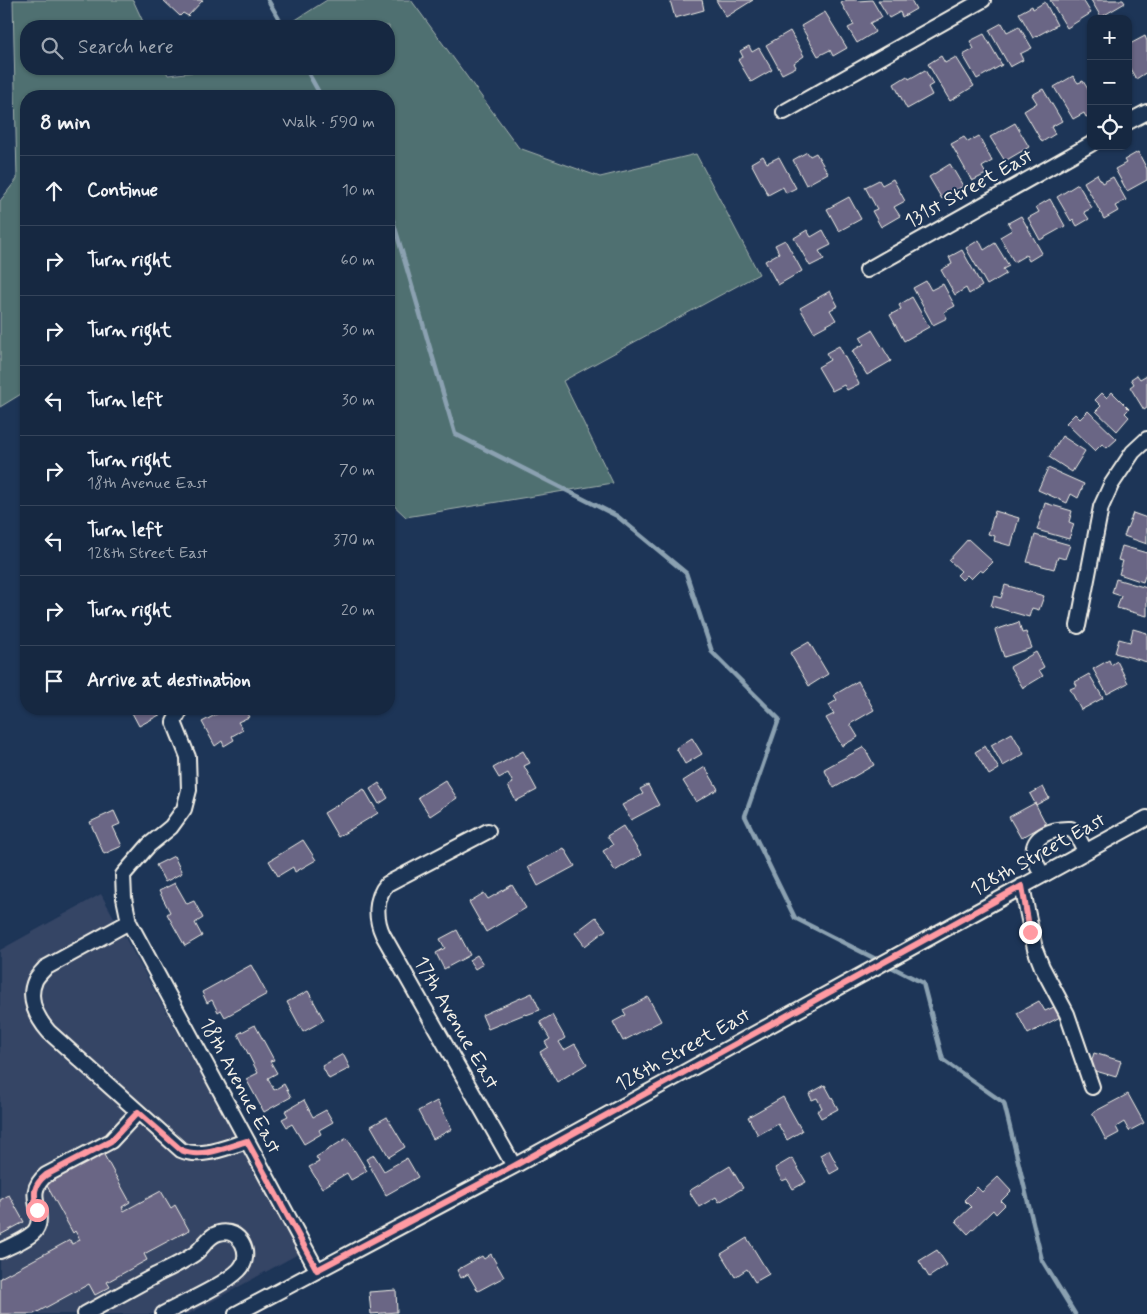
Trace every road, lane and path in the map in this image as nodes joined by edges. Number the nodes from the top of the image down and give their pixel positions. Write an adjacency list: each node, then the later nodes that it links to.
1 (984, 0): 2 (street)
2 (784, 112)
3 (1147, 112): 4 (street)
4 (1132, 120)
5 (1087, 146): 6 (street, 131st Street East)
6 (867, 270)
7 (1147, 439): 8 (street)
8 (1078, 626)
9 (177, 715): 15 (street, 18th Avenue East)
10 (1147, 818): 12 (street, 128th Street East)
11 (488, 831): 19 (street, 17th Avenue East)
12 (1085, 852): 13 (street, 128th Street East); 13 (street)
13 (1042, 875): 14 (street, 128th Street East)
14 (1022, 886): 16 (street); 19 (street, 128th Street East)
15 (129, 922): 17 (street); 18 (street, 18th Avenue East)
16 (1092, 1087)
17 (138, 1112): 18 (street); 20 (street)
18 (247, 1141): 21 (street, 18th Avenue East)
19 (514, 1166): 21 (street, 128th Street East)
20 (0, 1251)
21 (317, 1270): 24 (street, 128th Street East)
22 (85, 1314): 23 (street)
23 (163, 1314)
24 (236, 1314)

